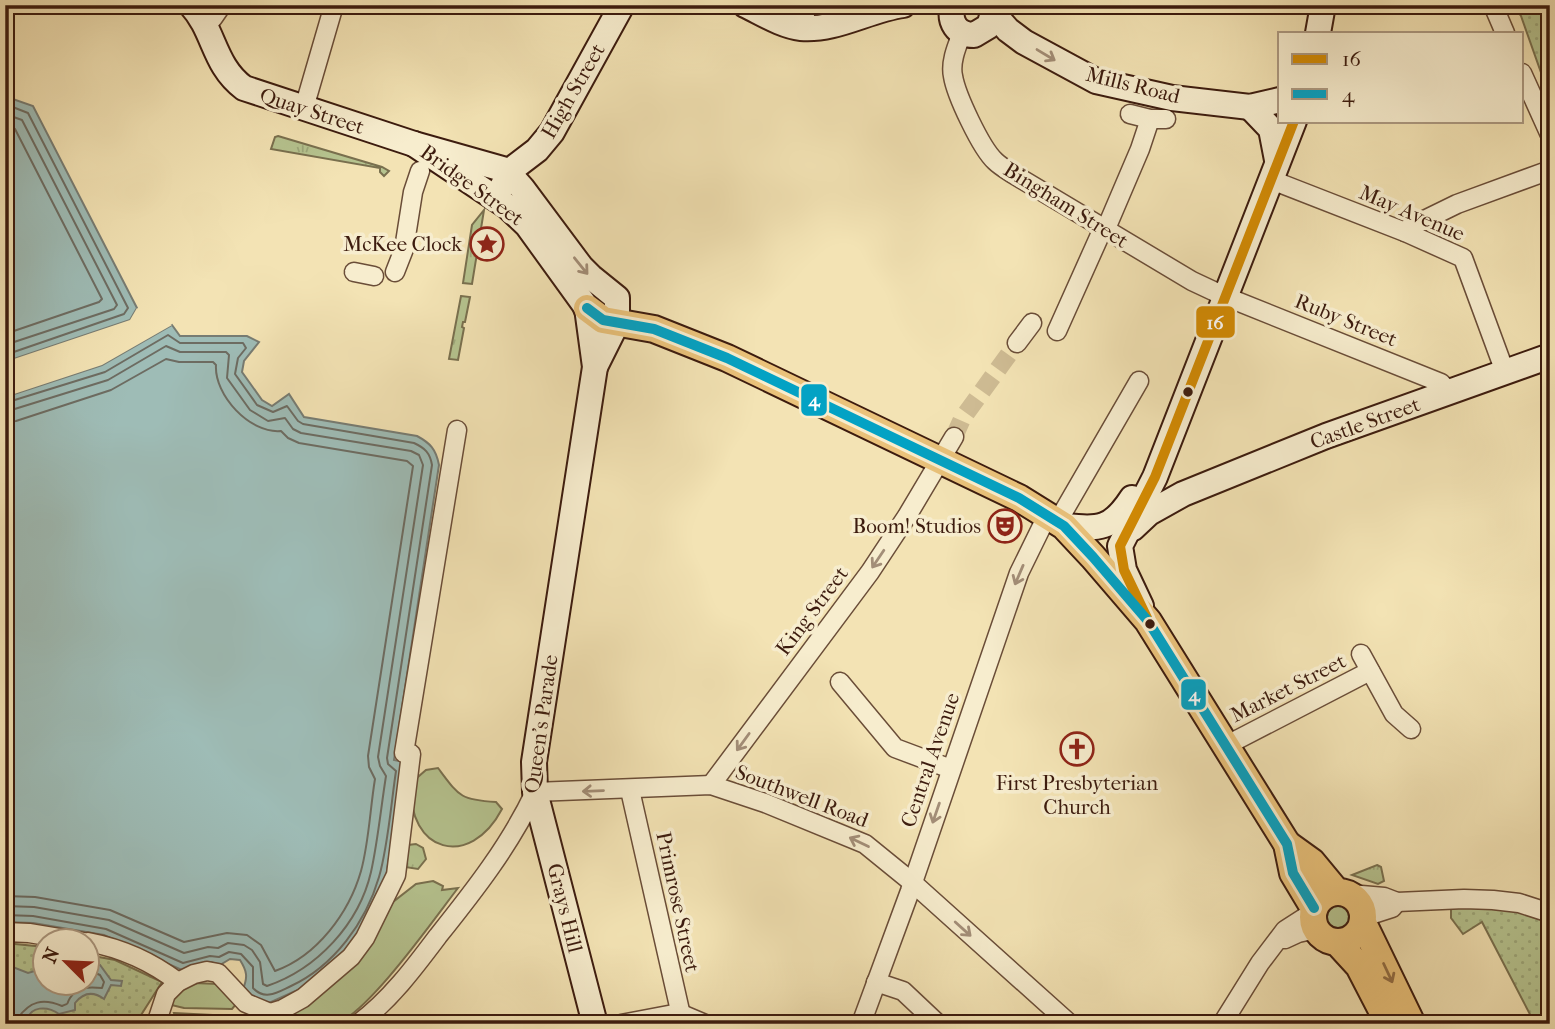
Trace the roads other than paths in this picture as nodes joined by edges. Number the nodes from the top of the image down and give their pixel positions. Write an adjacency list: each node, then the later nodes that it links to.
1 (222, 5): 10 (street)
2 (334, 5): 18 (street)
3 (622, 5): 25 (main road, High Street)
4 (745, 5): 11 (main road)
5 (902, 5): 11 (main road)
6 (953, 5): 14 (main road)
7 (1323, 5): 12 (main road)
8 (1493, 5): 13 (street)
9 (992, 9): 14 (main road); 17 (main road, Mills Road, one-way to 17)
10 (198, 14): 18 (main road, Quay Street)
11 (804, 17)
12 (1318, 32)
13 (1505, 32)
14 (962, 33): 27 (street, Bingham Street)
15 (1524, 77): 21 (street)
16 (1278, 100): 17 (main road, Mills Road)
17 (1250, 107): 23 (main road)
18 (304, 108): 22 (main road, Quay Street)
19 (1130, 114): 27 (street)
20 (1294, 122): 23 (main road)
21 (1550, 135)
22 (422, 162): 25 (main road, Bridge Street); 26 (main road, Bridge Street); 30 (street)
23 (1273, 169): 28 (street, May Avenue); 32 (main road)
24 (1550, 170): 28 (street)
25 (510, 173): 26 (main road); 34 (main road, Bridge Street, one-way to 34)
26 (507, 206): 33 (main road, Bridge Street)
27 (1105, 229): 32 (street, Bingham Street); 36 (street)
28 (1405, 232): 40 (street, May Avenue)
29 (354, 272): 31 (street)
30 (395, 272)
31 (374, 276)
32 (1224, 296): 42 (street, Ruby Street); 45 (main road)
33 (587, 308): 34 (main road); 39 (main road, Bridge Street)
34 (617, 323): 39 (main road); 44 (main road)
35 (1032, 323): 37 (street)
36 (1057, 331)
37 (1017, 344)
38 (1550, 356): 40 (main road, Castle Street)
39 (595, 367): 58 (main road, Queen's Parade)
40 (1505, 372): 42 (main road, Castle Street)
41 (1139, 381): 47 (street, Central Avenue)
42 (1449, 392): 46 (main road, Castle Street)
43 (457, 430): 71 (street)
44 (947, 448): 47 (main road); 56 (street, King Street, one-way to 56)
45 (1158, 467): 46 (main road); 47 (main road); 48 (main road)
46 (1183, 494): 48 (main road, Castle Street)
47 (1058, 522): 49 (main road); 55 (street, Central Avenue, one-way to 55)
48 (1123, 539): 49 (main road)
49 (1148, 621): 54 (main road)
50 (1361, 654): 51 (street)
51 (1370, 671): 53 (street); 54 (street, Market Street)
52 (840, 682): 55 (street)
53 (1411, 729)
54 (1227, 745): 59 (main road)
55 (951, 769): 60 (street, Central Avenue, one-way to 60)
56 (711, 785): 57 (street, Southwell Road); 60 (street, Southwell Road, one-way to 56)
57 (630, 790): 58 (street, Southwell Road, one-way to 58); 72 (street, Primrose Street)
58 (535, 792): 73 (street, Queen's Parade); 74 (main road, Grays Hill)
59 (1287, 844): 62 (main road); 64 (main road)
60 (912, 883): 69 (street, Central Avenue); 79 (street, Southwell Road, one-way to 79)
61 (1397, 902): 62 (street); 62 (street); 63 (street)
62 (1353, 906): 64 (main road); 64 (main road); 82 (main road, one-way to 82)
63 (1550, 913)
64 (1320, 923): 80 (street); 81 (main road)
65 (5, 932): 66 (street)
66 (32, 933)
67 (102, 944): 68 (street)
68 (178, 982): 70 (street); 71 (street)
69 (876, 982): 77 (street, Central Avenue); 78 (street)
70 (158, 1016)
71 (268, 1018)
72 (681, 1018): 75 (street); 76 (street)
73 (358, 1024)
74 (595, 1024)
75 (621, 1024)
76 (705, 1024)
77 (861, 1024)
78 (938, 1024)
79 (1070, 1024)
80 (1222, 1024)
81 (1389, 1024)
82 (1412, 1024)

